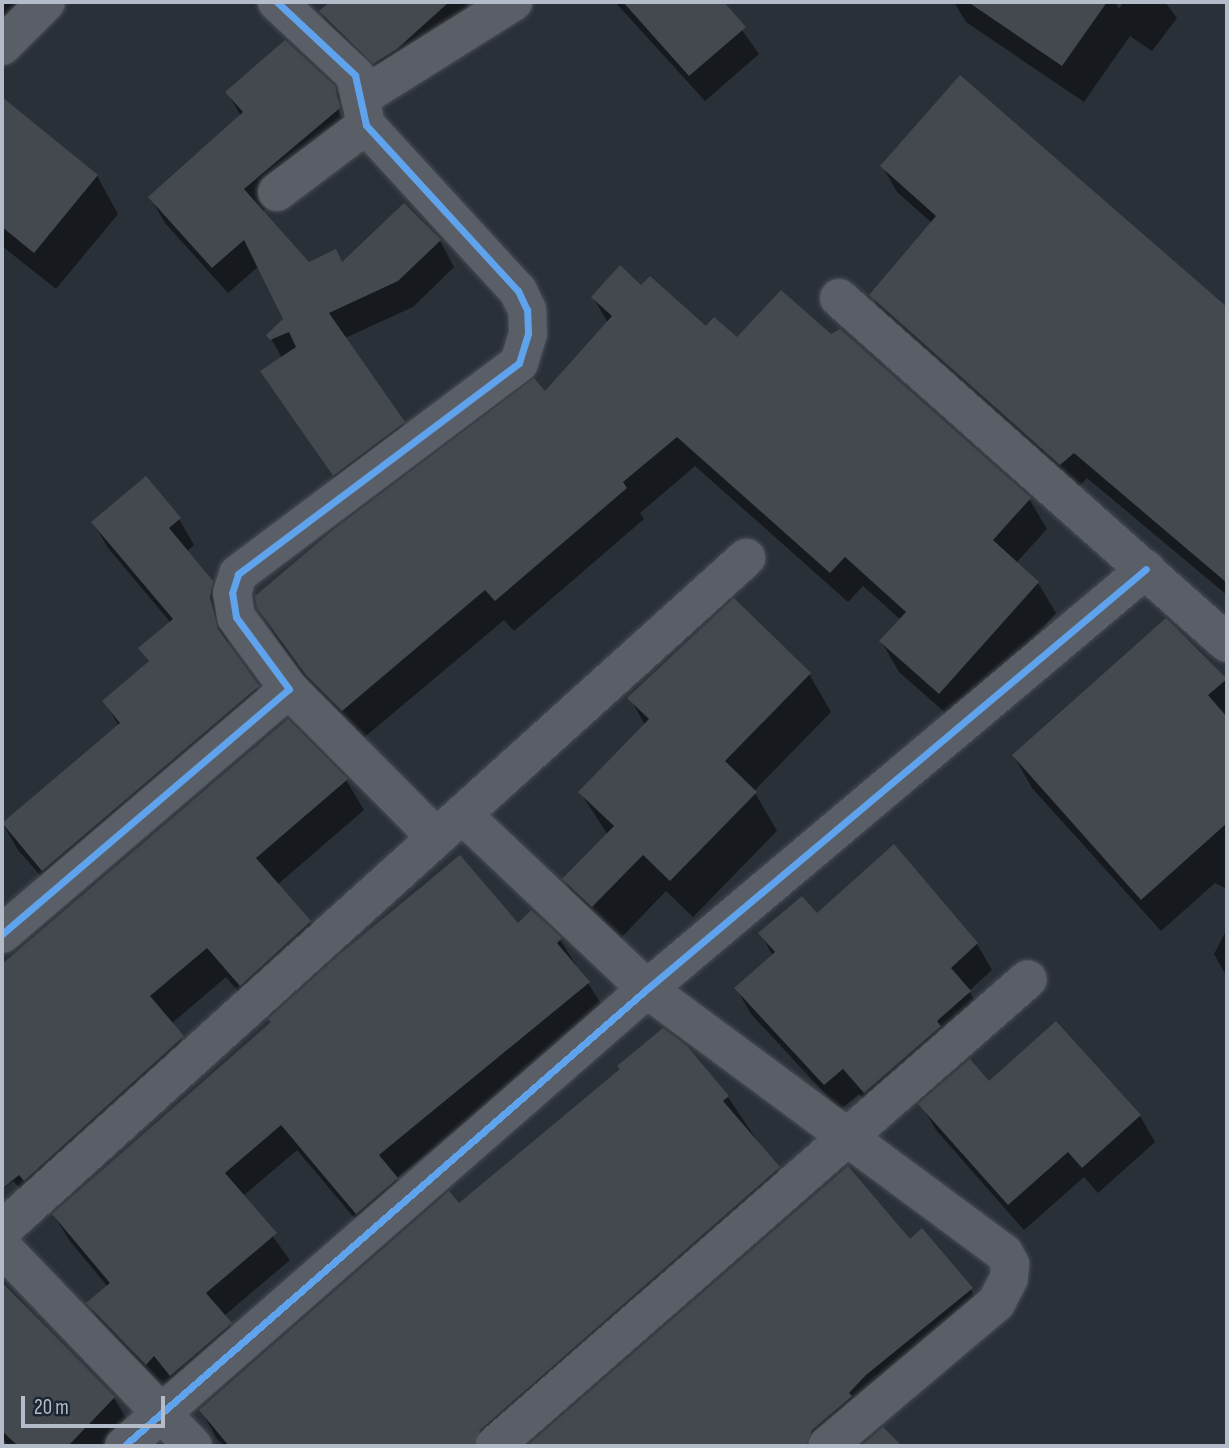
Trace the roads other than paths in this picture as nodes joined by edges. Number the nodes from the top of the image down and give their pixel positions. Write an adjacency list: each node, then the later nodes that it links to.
1 (46, 2): 4 (street)
2 (277, 2): 5 (street)
3 (513, 2): 5 (street)
4 (2, 46)
5 (363, 112): 6 (street); 11 (street)
6 (277, 192)
7 (839, 298): 9 (street)
8 (746, 558): 12 (street)
9 (1146, 569): 10 (street); 15 (street)
10 (1227, 643)
11 (289, 689): 12 (street); 13 (street)
12 (450, 826): 15 (street); 17 (street)
13 (2, 934)
14 (1028, 979): 16 (street)
15 (647, 989): 16 (street); 19 (street)
16 (845, 1139): 22 (street); 23 (street)
17 (2, 1230)
18 (2, 1247): 19 (street)
19 (158, 1415): 20 (street); 21 (street)
20 (124, 1446)
21 (192, 1446)
22 (494, 1446)
23 (827, 1446)

